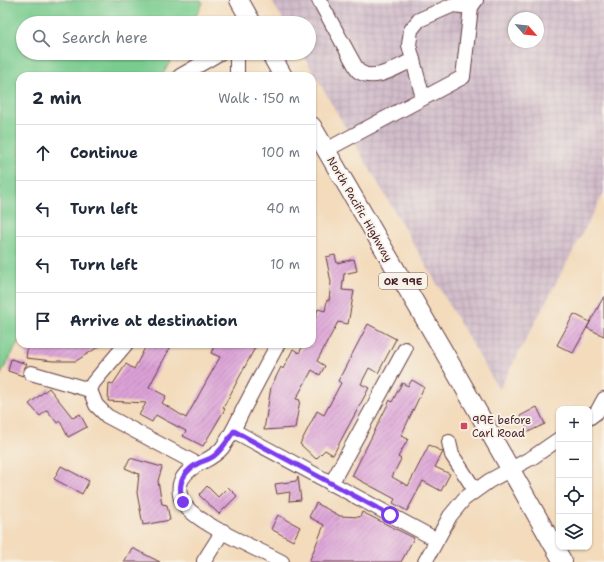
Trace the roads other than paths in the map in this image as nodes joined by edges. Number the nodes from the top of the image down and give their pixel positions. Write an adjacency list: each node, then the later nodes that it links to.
1 (239, 0): 4 (main road)
2 (319, 0): 8 (street)
3 (473, 4): 8 (street); 12 (street)
4 (248, 16)
5 (208, 60): 9 (street)
6 (237, 60): 10 (street)
7 (274, 60): 11 (main road)
8 (413, 60): 12 (street)
9 (187, 72)
10 (237, 72)
11 (281, 72)
12 (423, 98): 14 (street)
13 (316, 133): 14 (main road, North Pacific Highway / OR 99E)
14 (326, 150): 26 (main road, North Pacific Highway / OR 99E)
15 (123, 348): 19 (street)
16 (276, 348): 22 (street)
17 (405, 349): 27 (street)
18 (31, 373): 19 (street)
19 (90, 390): 25 (street)
20 (604, 399): 21 (street)
21 (592, 416)
22 (234, 431): 25 (street); 27 (street)
23 (556, 441): 26 (street)
24 (449, 442): 28 (street)
25 (197, 464): 29 (street)
26 (511, 470): 28 (street); 34 (main road, OR 99E)
27 (331, 484): 30 (street)
28 (475, 490): 30 (street)
29 (223, 531): 31 (street); 32 (street)
30 (437, 540): 33 (street)
31 (204, 561)
32 (282, 562)
33 (425, 562)
34 (563, 562)

